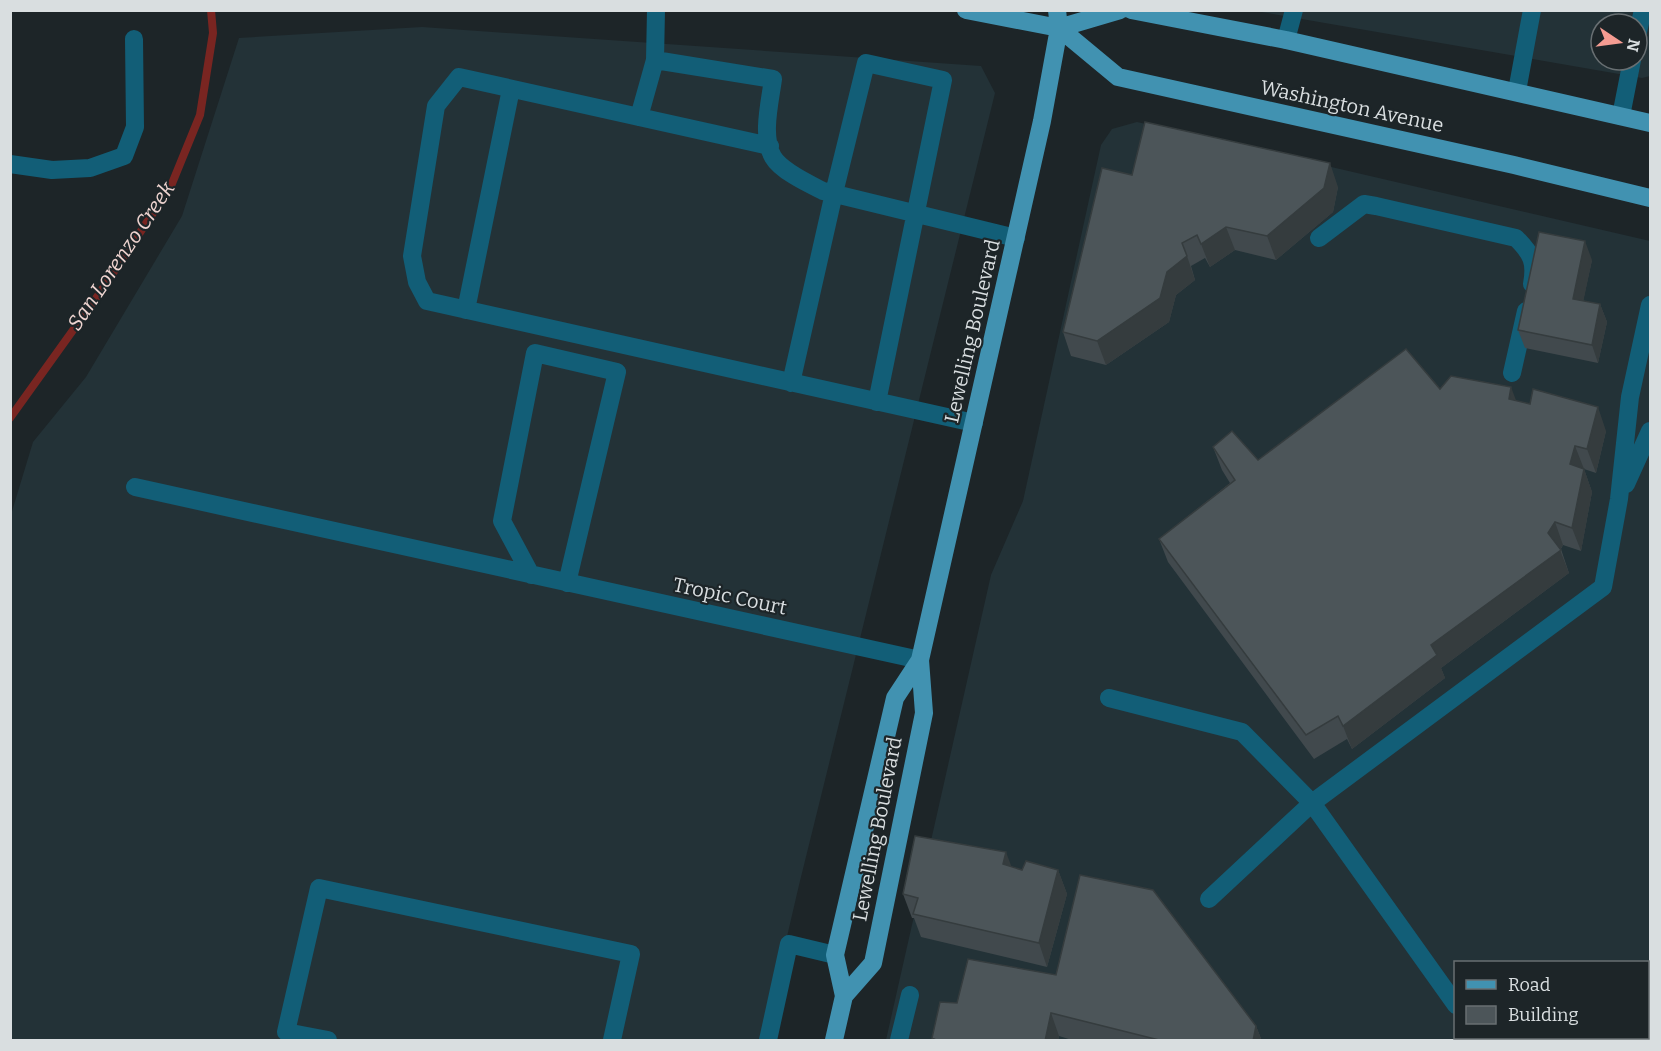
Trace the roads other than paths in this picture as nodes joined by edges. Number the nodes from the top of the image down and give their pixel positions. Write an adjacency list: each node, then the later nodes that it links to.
1 (656, 10): 11 (street)
2 (966, 10): 8 (main road, Washington Avenue)
3 (1120, 10): 8 (main road, Washington Avenue)
4 (1131, 10): 7 (main road)
5 (1294, 10): 10 (street)
6 (1532, 10): 14 (street)
7 (1170, 15): 10 (main road)
8 (1058, 20): 21 (main road, Washington Avenue); 23 (main road, Lewelling Boulevard)
9 (134, 39): 19 (street)
10 (1286, 40): 14 (main road)
11 (655, 60): 16 (street); 18 (street)
12 (1630, 72): 15 (street)
13 (511, 89): 16 (street); 26 (street); 26 (street)
14 (1516, 91): 15 (main road)
15 (1621, 116): 17 (main road)
16 (639, 117): 18 (street)
17 (1650, 123)
18 (770, 146): 20 (street)
19 (10, 164)
20 (834, 193): 22 (street); 22 (street); 28 (street)
21 (1650, 198)
22 (917, 214): 23 (street); 29 (street)
23 (1016, 238): 30 (main road, Lewelling Boulevard)
24 (1319, 238): 27 (street)
25 (1650, 305): 33 (street)
26 (466, 310): 28 (street)
27 (1512, 373)
28 (791, 383): 29 (street)
29 (877, 402): 30 (street)
30 (974, 423): 36 (main road, Lewelling Boulevard)
31 (1650, 431): 33 (street)
32 (135, 488): 34 (street, Tropic Court)
33 (1619, 499): 38 (street)
34 (531, 575): 35 (street, Tropic Court); 35 (street)
35 (567, 583): 36 (street, Tropic Court)
36 (920, 660): 40 (main road, Lewelling Boulevard); 42 (main road, Lewelling Boulevard)
37 (1109, 698): 38 (street)
38 (1312, 803): 39 (street); 43 (street)
39 (1209, 899)
40 (835, 955): 42 (main road, Lewelling Boulevard); 46 (street)
41 (910, 995): 48 (street)
42 (844, 996): 47 (main road, Lewelling Boulevard)
43 (1454, 1004)
44 (328, 1041): 45 (street)
45 (612, 1041)
46 (768, 1041)
47 (834, 1041)
48 (899, 1041)

